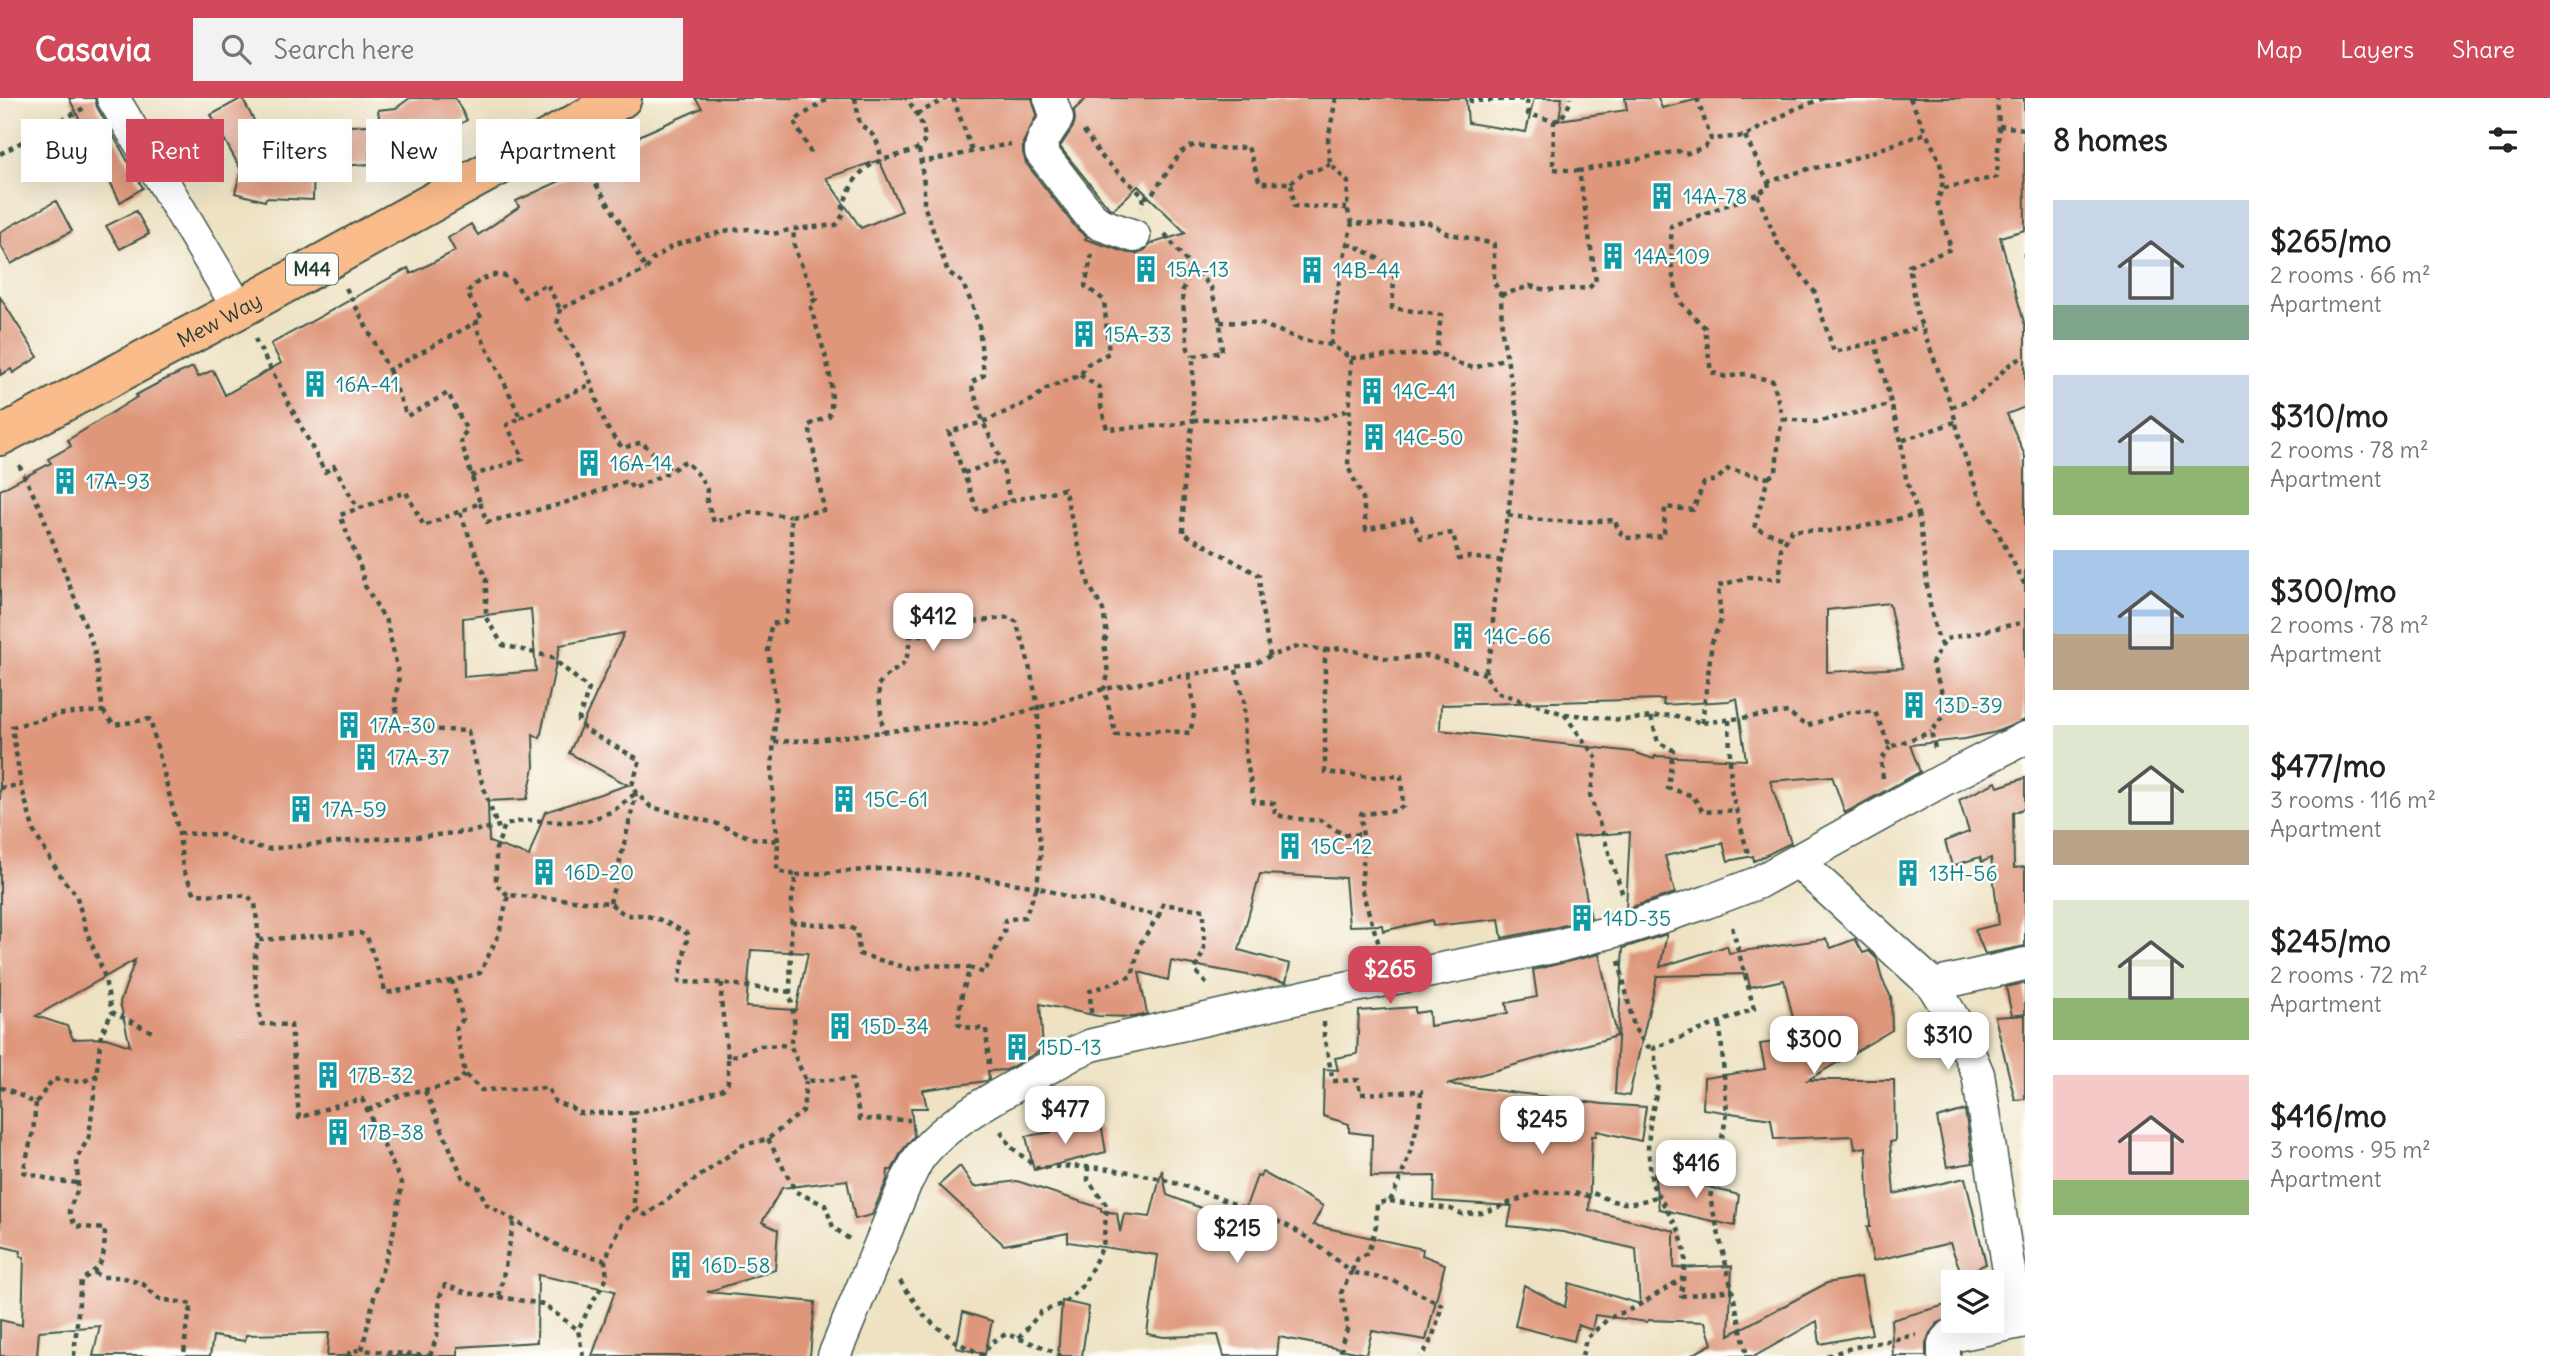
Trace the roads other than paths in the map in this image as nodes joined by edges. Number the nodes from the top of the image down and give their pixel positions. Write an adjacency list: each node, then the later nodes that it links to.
1 (622, 98): 5 (main road, Mew Way / M44)
2 (102, 101): 5 (street)
3 (1054, 108): 4 (street)
4 (1147, 225)
5 (239, 309): 6 (main road, Mew Way / M44)
6 (8, 448)
7 (2025, 738): 8 (street)
8 (1798, 862): 10 (street); 13 (street)
9 (2025, 964): 10 (street)
10 (1933, 985): 11 (street)
11 (2021, 1321): 12 (street)
12 (1947, 1346)
13 (834, 1356)

